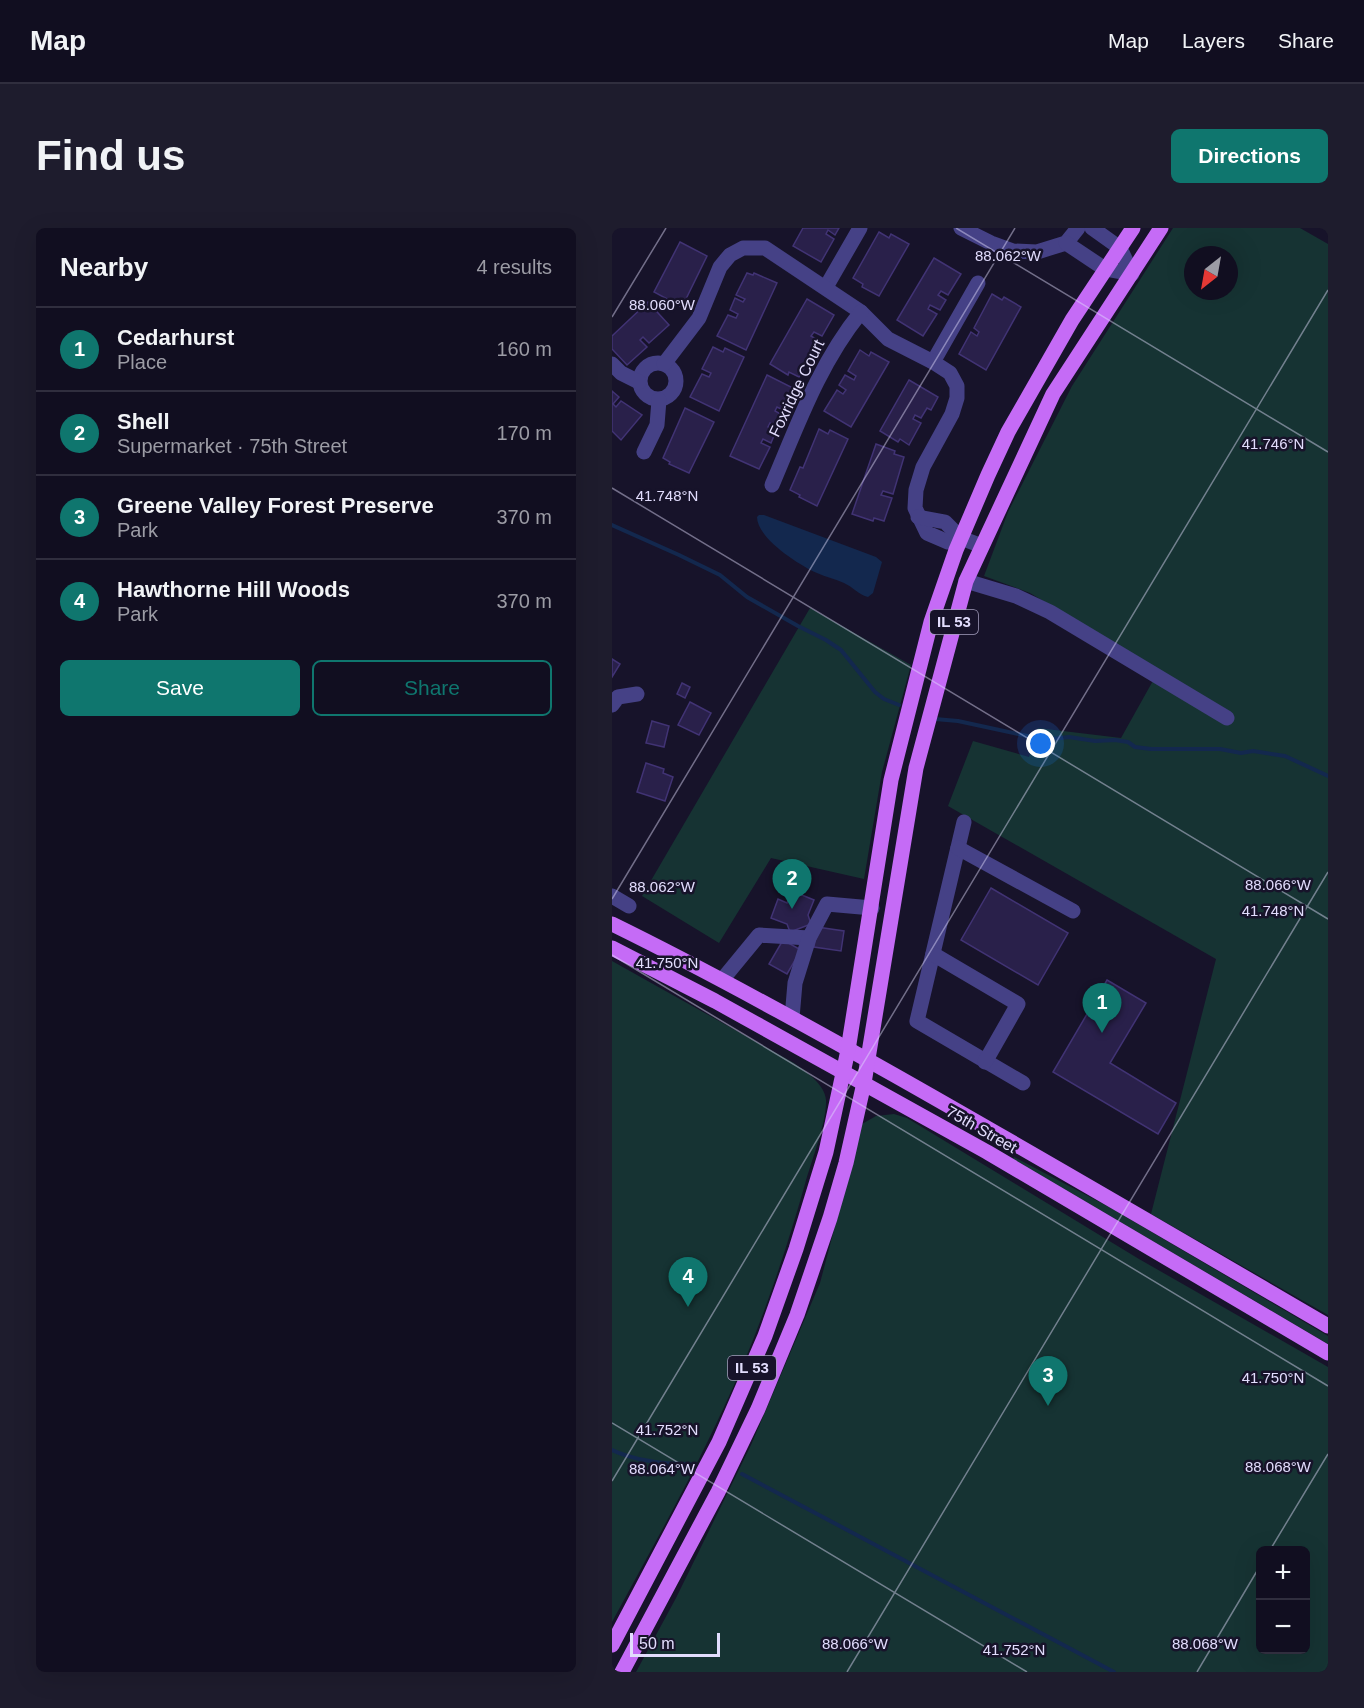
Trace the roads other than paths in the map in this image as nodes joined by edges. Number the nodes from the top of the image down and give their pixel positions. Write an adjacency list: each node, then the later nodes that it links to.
1 (860, 228): 12 (street)
2 (961, 228): 7 (street)
3 (1078, 228): 7 (street)
4 (1092, 228): 8 (street)
5 (1133, 228): 8 (main road, IL 53)
6 (1161, 228): 10 (main road, IL 53)
7 (1066, 243): 9 (street)
8 (1120, 248): 9 (main road, IL 53); 10 (street)
9 (1105, 269): 10 (street); 21 (main road, IL 53)
10 (1132, 274): 22 (main road, IL 53)
11 (978, 283): 14 (street)
12 (826, 287): 13 (street); 16 (street)
13 (861, 312): 14 (street); 20 (street, Foxridge Court)
14 (933, 362): 21 (street)
15 (612, 364): 17 (street)
16 (664, 364): 17 (street); 18 (street)
17 (639, 382): 18 (street)
18 (659, 400): 19 (street)
19 (644, 452)
20 (772, 485)
21 (961, 538): 22 (street); 31 (main road, IL 53)
22 (982, 546): 23 (main road, IL 53)
23 (966, 581): 26 (street); 40 (main road, IL 53)
24 (638, 694): 25 (street)
25 (612, 705)
26 (1227, 717)
27 (964, 822): 28 (street)
28 (958, 848): 32 (street); 36 (street)
29 (612, 896): 30 (street)
30 (629, 906)
31 (872, 908): 34 (street); 39 (main road, IL 53)
32 (1073, 911)
33 (612, 924): 37 (main road, 75th Street)
34 (809, 938): 37 (street); 38 (street)
35 (612, 948): 42 (main road, 75th Street)
36 (933, 954): 41 (street); 41 (street)
37 (722, 980): 38 (main road, 75th Street)
38 (792, 1018): 39 (main road, 75th Street)
39 (848, 1050): 40 (main road, 75th Street); 42 (main road, IL 53)
40 (868, 1061): 43 (main road, IL 53); 45 (main road, 75th Street)
41 (985, 1062): 44 (street)
42 (843, 1072): 43 (main road, 75th Street); 47 (main road, IL 53)
43 (864, 1083): 46 (main road, 75th Street); 48 (main road, IL 53)
44 (1023, 1083)
45 (1328, 1326)
46 (1328, 1353)
47 (612, 1645)
48 (622, 1672)

